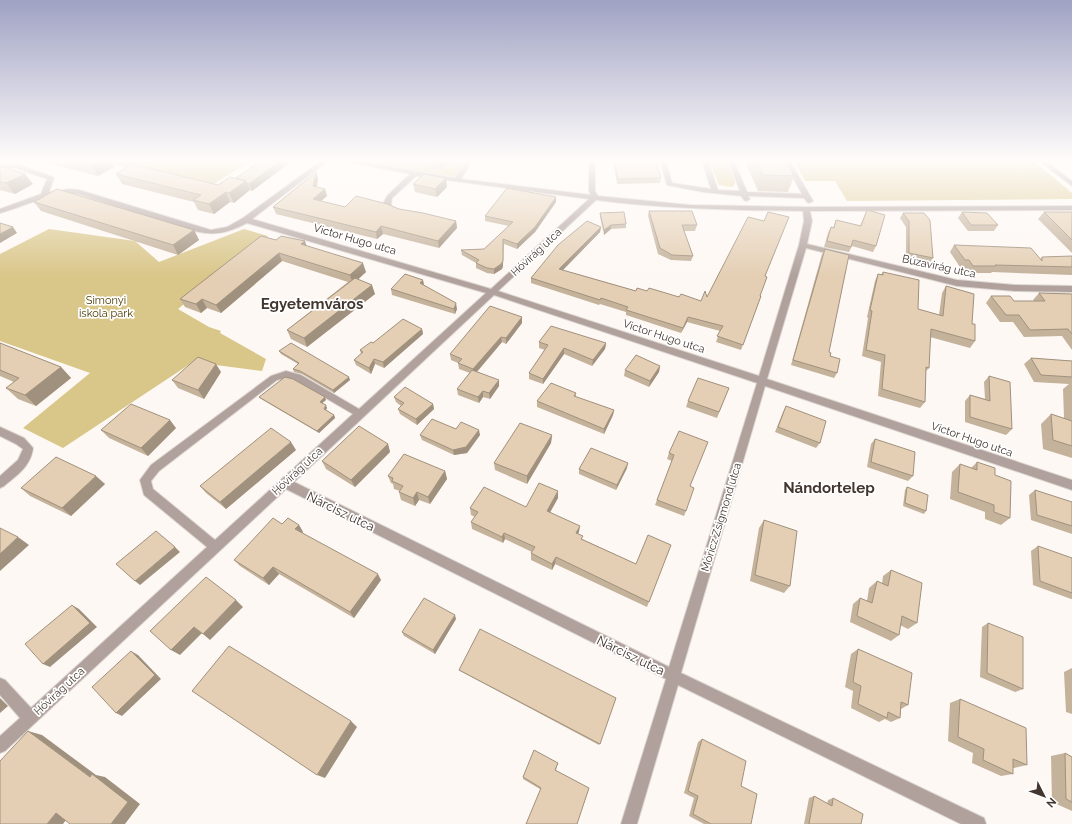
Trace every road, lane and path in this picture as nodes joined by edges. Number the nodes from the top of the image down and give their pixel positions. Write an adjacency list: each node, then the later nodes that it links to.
1 (32, 199): 12 (street)
2 (103, 199): 14 (street)
3 (274, 199): 14 (street)
4 (388, 199): 13 (street)
5 (592, 199): 17 (street, Hóvirág utca)
6 (612, 199): 9 (street)
7 (746, 199): 9 (street)
8 (808, 199): 11 (street)
9 (750, 208): 11 (street)
10 (1072, 208): 11 (street)
11 (810, 209): 15 (street, Móricz Zsigmond utca)
12 (0, 211)
13 (403, 212)
14 (246, 220): 17 (street, Victor Hugo utca)
15 (803, 245): 16 (street, Búzavirág utca); 18 (street, Móricz Zsigmond utca)
16 (1072, 289)
17 (493, 292): 18 (street, Victor Hugo utca); 19 (street, Hóvirág utca)
18 (762, 380): 23 (street, Victor Hugo utca); 25 (street, Móricz Zsigmond utca)
19 (360, 414): 22 (street, Hóvirág utca); 24 (street)
20 (0, 431): 21 (street)
21 (0, 483)
22 (285, 483): 24 (street, Hóvirág utca); 25 (street, Nárcisz utca)
23 (1072, 485)
24 (214, 547): 27 (street, Hóvirág utca)
25 (674, 676): 29 (street, Móricz Zsigmond utca); 30 (street, Nárcisz utca)
26 (0, 685): 27 (street)
27 (30, 718): 28 (street, Hóvirág utca)
28 (0, 746)
29 (629, 824)
30 (978, 824)

